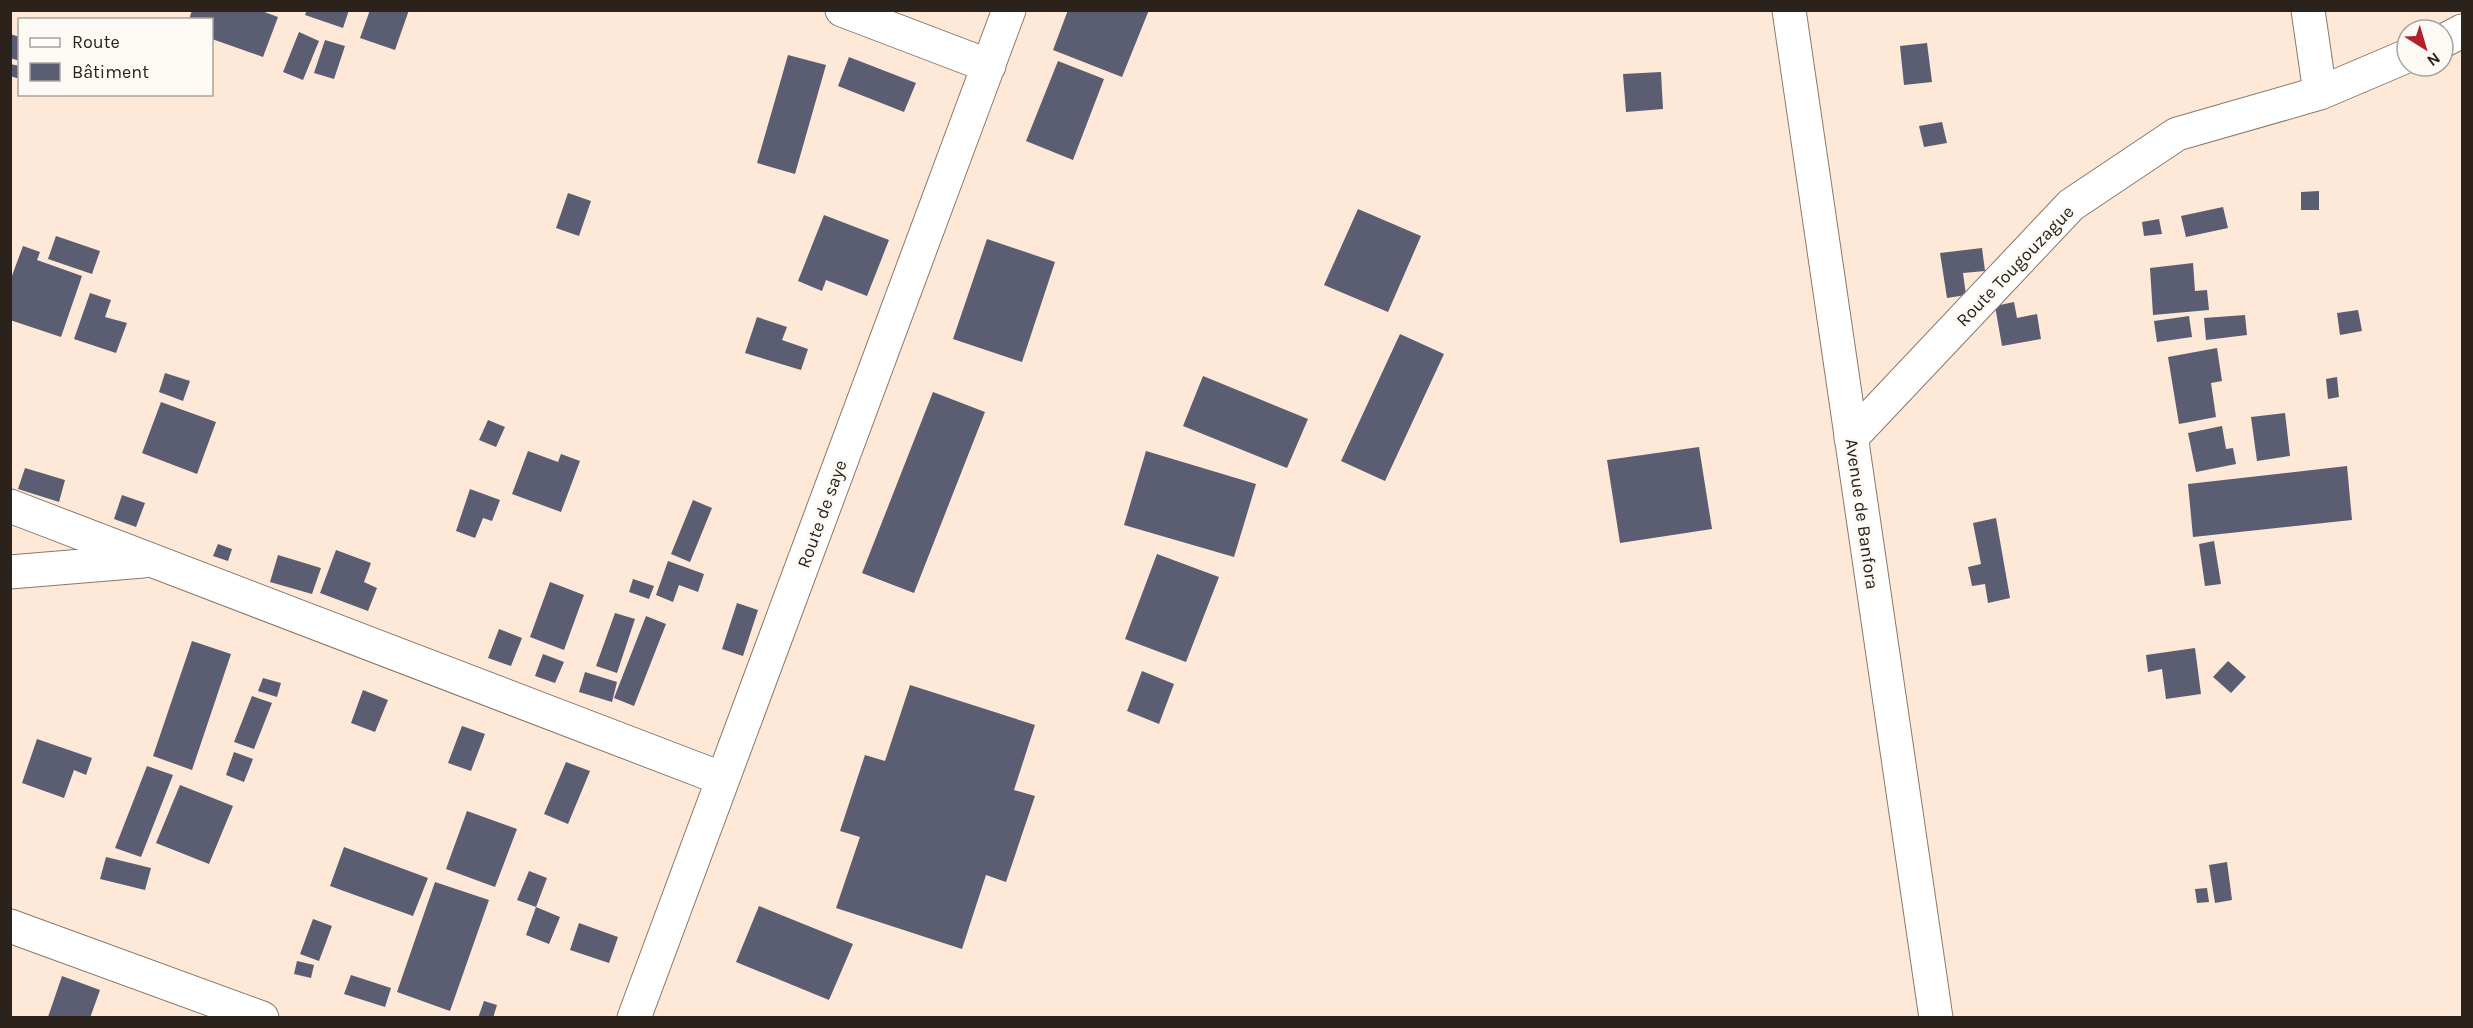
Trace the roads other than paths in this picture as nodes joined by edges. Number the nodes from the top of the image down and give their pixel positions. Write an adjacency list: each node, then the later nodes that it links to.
1 (842, 10): 6 (street)
2 (1009, 10): 6 (street, Route de saye)
3 (1789, 10): 8 (street, Avenue de Banfora)
4 (2308, 10): 7 (street)
5 (2395, 61): 7 (street, Route Tougouzague)
6 (989, 66): 12 (street, Route de saye)
7 (2320, 93): 8 (street, Route Tougouzague)
8 (1851, 438): 16 (street, Avenue de Banfora)
9 (10, 506): 10 (street)
10 (153, 561): 11 (street); 12 (street)
11 (10, 572)
12 (723, 779): 15 (street, Route de saye)
13 (10, 926): 14 (street)
14 (262, 1017)
15 (634, 1017)
16 (1936, 1017)

